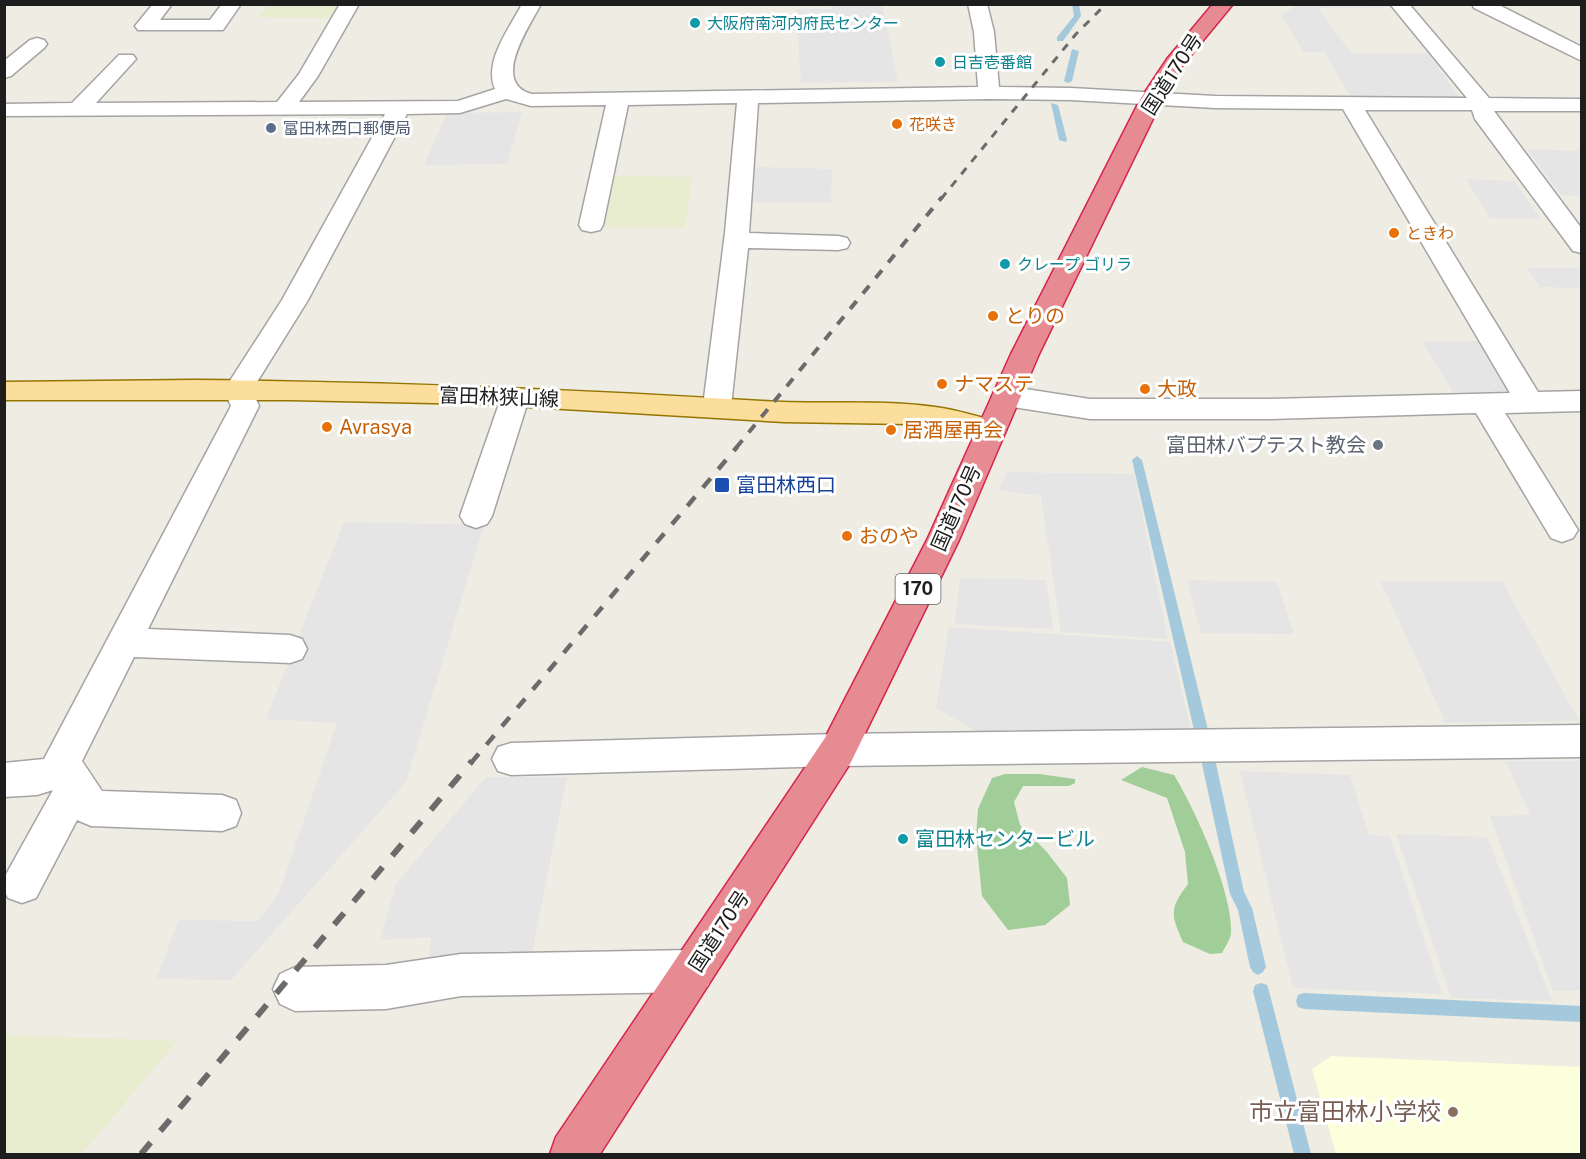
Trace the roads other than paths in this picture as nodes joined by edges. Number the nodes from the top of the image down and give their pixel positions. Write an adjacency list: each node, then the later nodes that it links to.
1 (163, 4): 2 (street)
2 (232, 4)
3 (350, 4): 23 (street)
4 (532, 4): 15 (street)
5 (977, 4): 16 (street)
6 (1224, 4): 18 (highway, 国道170号 / 170)
7 (1399, 4): 21 (street)
8 (1481, 4): 10 (street)
9 (1581, 40): 10 (street)
10 (1558, 42): 12 (street)
11 (37, 44): 14 (street)
12 (1581, 55)
13 (126, 59): 25 (street)
14 (4, 72)
15 (509, 91): 19 (street); 24 (street)
16 (989, 93): 17 (street); 18 (street)
17 (748, 98): 19 (street); 28 (street)
18 (1152, 98): 20 (street); 33 (highway, 国道170号 / 170)
19 (618, 100): 27 (street)
20 (1350, 103): 21 (street); 37 (street)
21 (1483, 104): 22 (street); 30 (street)
22 (1581, 105)
23 (283, 108): 24 (street); 25 (street)
24 (399, 108): 31 (street)
25 (77, 110): 26 (street)
26 (7, 113)
27 (591, 225)
28 (736, 240): 29 (street); 38 (street)
29 (838, 243)
30 (1581, 246)
31 (237, 390): 32 (main road, 富田林狭山線); 34 (main road, 富田林狭山線); 42 (street)
32 (4, 391)
33 (1006, 396): 36 (street); 39 (highway, 国道170号 / 170)
34 (516, 398): 38 (main road, 富田林狭山線); 40 (street)
35 (1581, 401): 37 (street)
36 (1484, 403): 37 (street); 41 (street)
37 (1530, 403)
38 (717, 406): 39 (main road, 富田林狭山線)
39 (991, 430): 45 (highway, 国道170号 / 170)
40 (476, 516)
41 (1562, 530)
42 (123, 642): 43 (street); 47 (street)
43 (290, 649)
44 (1581, 741): 45 (street)
45 (838, 750): 46 (street); 51 (highway, 国道170号 / 170)
46 (511, 759)
47 (69, 774): 48 (street); 49 (street); 50 (street)
48 (4, 780)
49 (222, 813)
50 (22, 884)
51 (693, 971): 52 (street); 53 (highway, 国道170号 / 170)
52 (295, 989)
53 (573, 1155)

